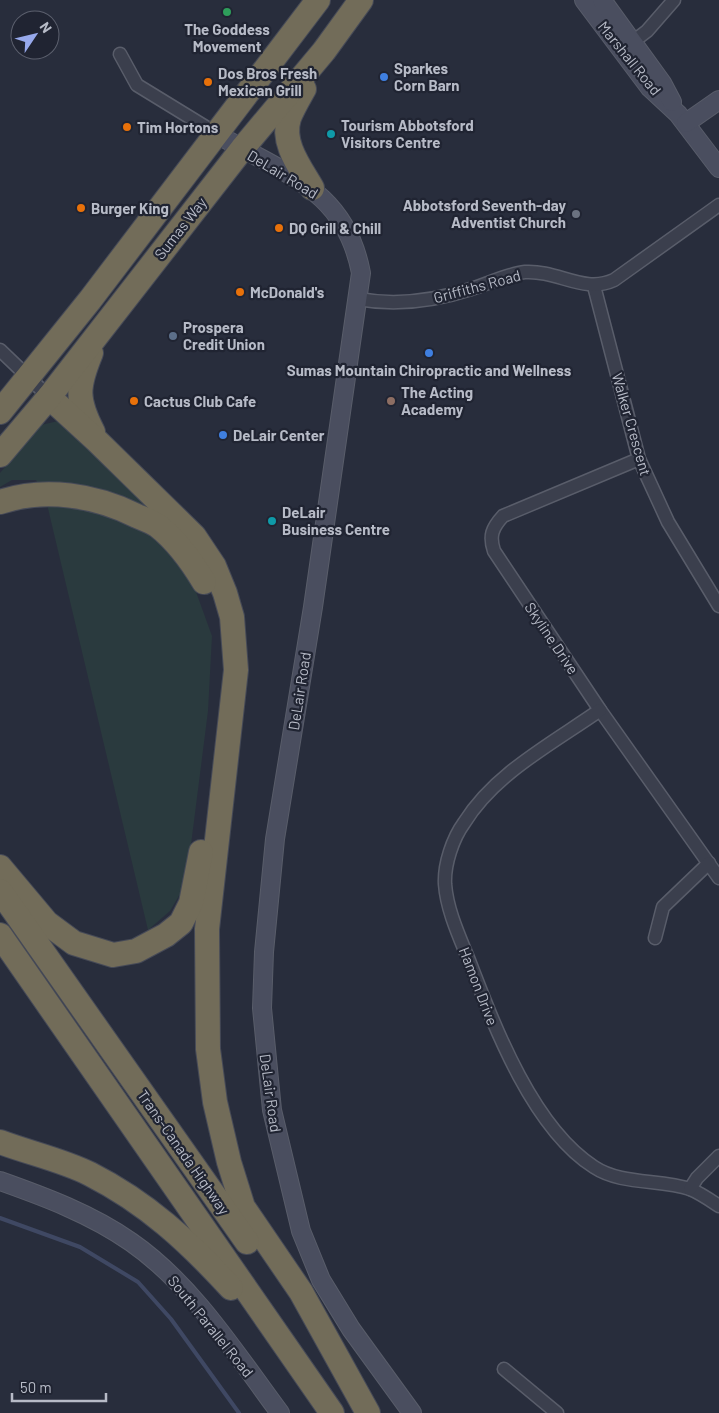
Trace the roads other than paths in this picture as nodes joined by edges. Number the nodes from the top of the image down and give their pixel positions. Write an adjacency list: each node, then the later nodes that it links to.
1 (318, 0): 6 (highway, Sumas Way)
2 (361, 0): 8 (highway, Sumas Way)
3 (584, 0): 7 (street, Marshall Road)
4 (602, 0): 7 (street, Marshall Road)
5 (674, 0): 7 (street)
6 (303, 21): 12 (highway, Sumas Way); 13 (highway)
7 (627, 46): 11 (street, Marshall Road)
8 (324, 51): 13 (highway, Sumas Way); 15 (highway)
9 (120, 54): 12 (street, DeLair Road)
10 (719, 100): 11 (street)
11 (682, 118): 14 (street, Marshall Road)
12 (217, 134): 13 (street, DeLair Road); 21 (highway, Sumas Way)
13 (242, 150): 15 (street, DeLair Road); 19 (highway, Sumas Way)
14 (719, 168)
15 (312, 188): 18 (street, DeLair Road)
16 (719, 205): 17 (street)
17 (594, 286): 18 (street, Griffiths Road); 26 (street, Walker Crescent)
18 (358, 299): 45 (street, DeLair Road)
19 (102, 326): 22 (highway, Sumas Way); 24 (highway)
20 (0, 350): 21 (street)
21 (15, 389): 22 (street); 23 (highway, Sumas Way)
22 (49, 398): 24 (highway); 25 (highway, Sumas Way)
23 (0, 412)
24 (97, 440): 44 (highway)
25 (0, 455)
26 (639, 459): 28 (street, Walker Crescent); 29 (street, Skyline Drive)
27 (0, 502): 31 (highway)
28 (719, 606)
29 (600, 710): 30 (street, Skyline Drive); 39 (street, Hamon Drive)
30 (708, 862): 32 (street, Skyline Drive); 35 (street)
31 (0, 867)
32 (719, 878)
33 (0, 892): 44 (highway, Trans-Canada Highway)
34 (0, 935): 43 (highway, Trans-Canada Highway)
35 (655, 938)
36 (0, 1142): 43 (highway)
37 (719, 1156): 39 (street)
38 (0, 1181): 42 (street, South Parallel Road)
39 (690, 1190): 40 (street, Hamon Drive)
40 (719, 1206)
41 (504, 1369): 46 (street)
42 (280, 1413)
43 (332, 1413)
44 (368, 1413)
45 (412, 1413)
46 (556, 1413)

